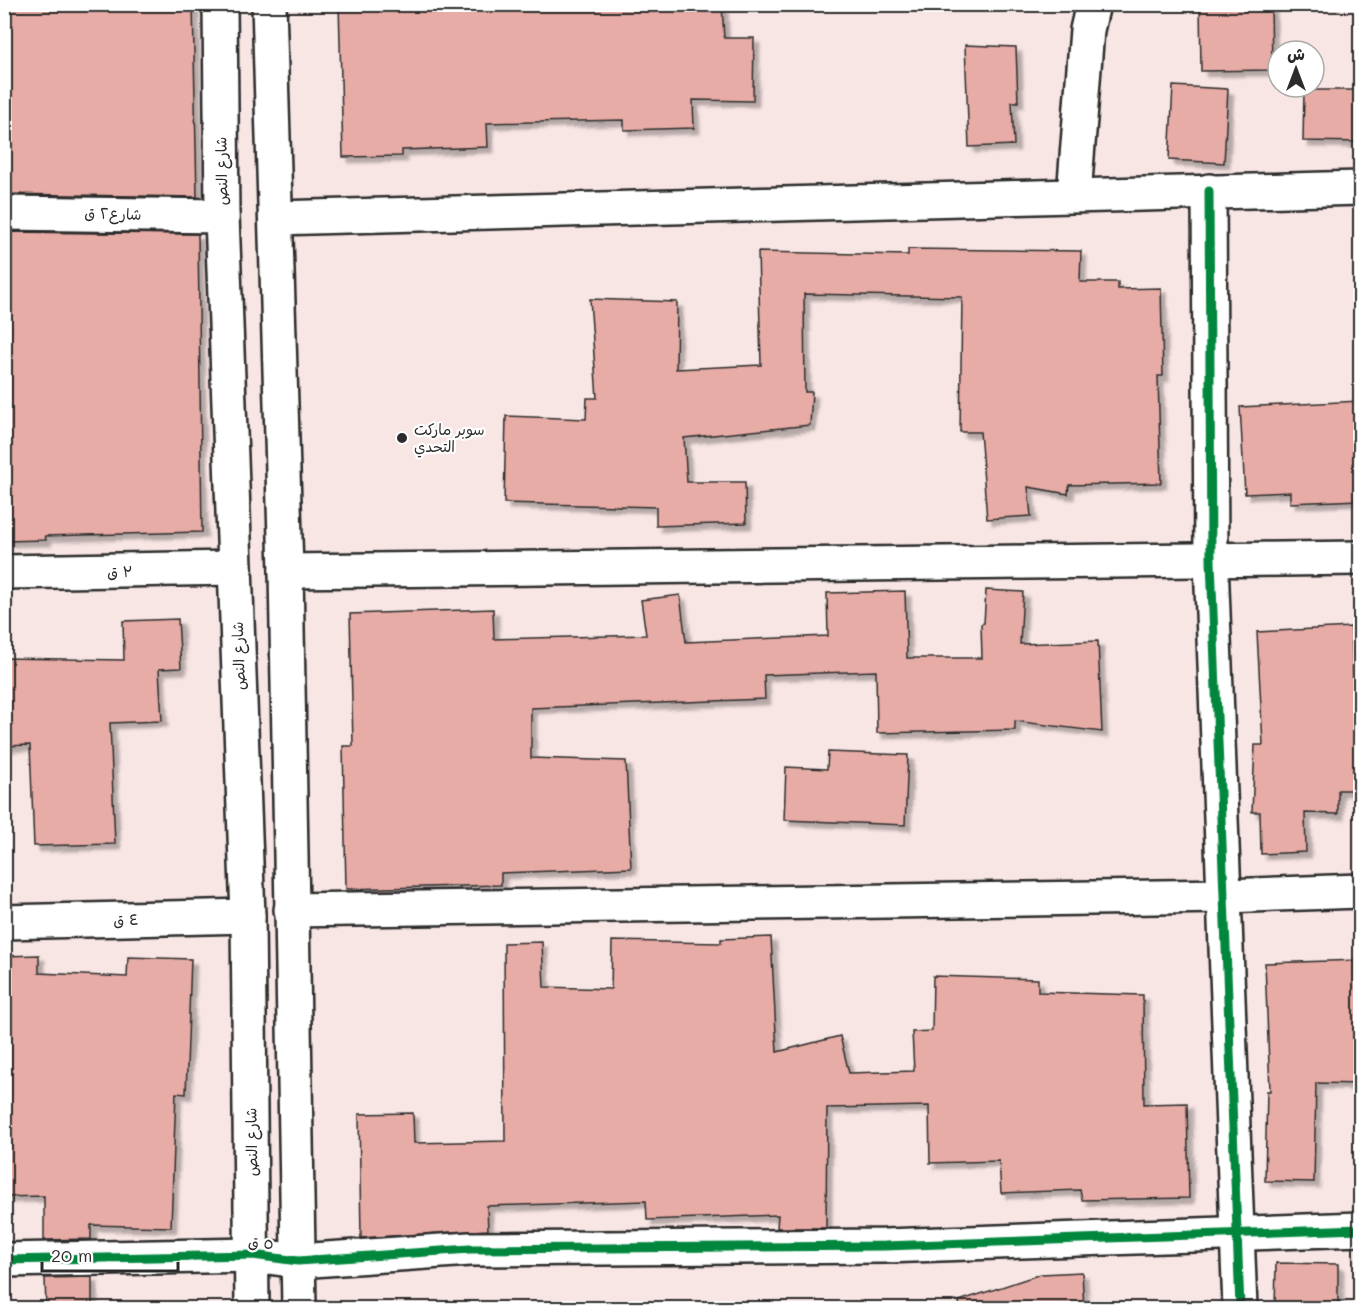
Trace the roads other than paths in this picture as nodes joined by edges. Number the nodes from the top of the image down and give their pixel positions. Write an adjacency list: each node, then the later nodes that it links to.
1 (220, 4): 8 (street, شارع النص)
2 (269, 4): 9 (street)
3 (1093, 4): 6 (street)
4 (1360, 188): 5 (street)
5 (1209, 191): 6 (street); 11 (street)
6 (1074, 195): 9 (street)
7 (4, 213): 8 (street, شارع٢ ق)
8 (222, 216): 12 (street, شارع النص)
9 (276, 218): 13 (street)
10 (1360, 558): 11 (street)
11 (1211, 561): 13 (street); 16 (street)
12 (235, 568): 14 (street, ٣ ق); 18 (street, شارع النص)
13 (286, 571): 17 (street)
14 (4, 572)
15 (1360, 891): 16 (street)
16 (1225, 896): 17 (street); 21 (street)
17 (291, 910): 24 (street)
18 (248, 916): 19 (street, ٤ ق); 22 (street, شارع النص)
19 (4, 922)
20 (1360, 1229): 21 (street, ٥ ق)
21 (1238, 1234): 24 (street, ٥ ق); 27 (street)
22 (253, 1255): 23 (street, ٥ ق); 24 (street, ٥ ق); 25 (street, شارع النص)
23 (4, 1260)
24 (298, 1262): 26 (street)
25 (252, 1308)
26 (299, 1308)
27 (1240, 1308)

